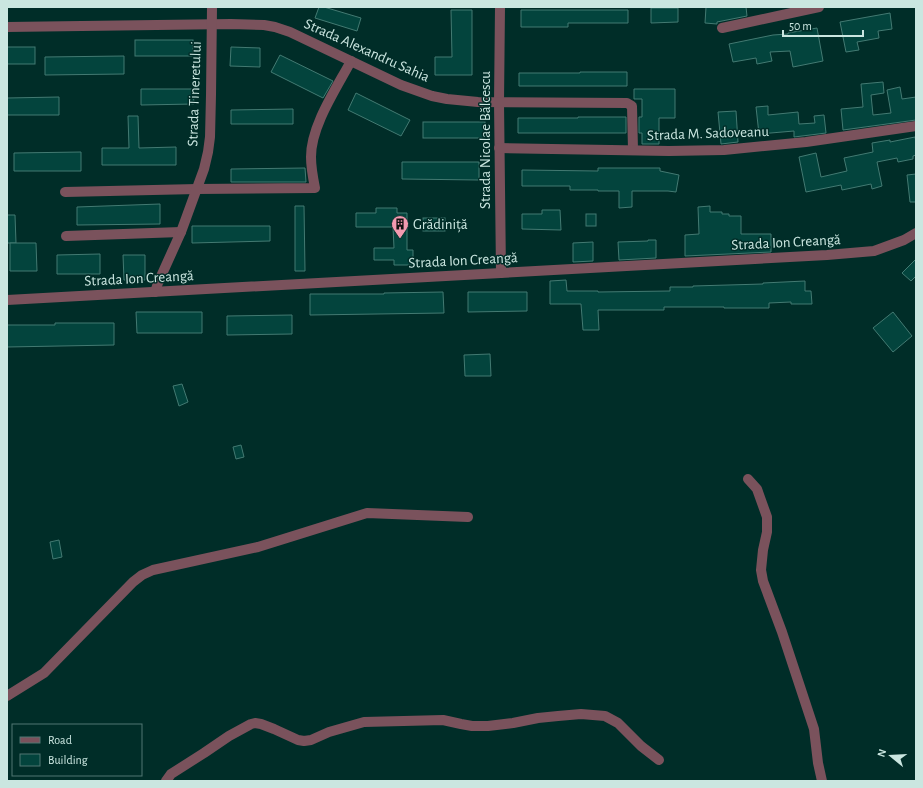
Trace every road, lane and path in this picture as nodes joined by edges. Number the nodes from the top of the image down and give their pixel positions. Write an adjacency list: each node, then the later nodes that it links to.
1 (212, 7): 4 (street, Strada Tineretului)
2 (500, 7): 8 (street, Strada Nicolae Bălcescu)
3 (819, 7): 6 (street)
4 (212, 24): 5 (street, Strada Alexandru Sahia); 7 (street, Strada Alexandru Sahia); 12 (street, Strada Tineretului)
5 (7, 26)
6 (722, 28)
7 (351, 61): 8 (street, Strada Alexandru Sahia); 12 (street)
8 (499, 102): 10 (street, Strada Nicolae Bălcescu); 11 (street, Strada Alexandru Sahia)
9 (916, 126): 11 (street, Strada M. Sadoveanu)
10 (499, 148): 11 (street, Strada M. Sadoveanu); 17 (street, Strada Nicolae Bălcescu)
11 (633, 150)
12 (197, 189): 13 (street); 14 (street, Strada Tineretului)
13 (65, 192)
14 (181, 232): 16 (street); 18 (street, Strada Tineretului)
15 (916, 233): 17 (street, Strada Ion Creangă)
16 (66, 236)
17 (501, 273): 18 (street, Strada Ion Creangă)
18 (154, 292): 19 (street, Strada Ion Creangă)
19 (7, 300)
20 (748, 479): 25 (street)
21 (468, 517): 22 (street)
22 (7, 696)
23 (659, 760): 24 (street)
24 (166, 781)
25 (822, 781)

